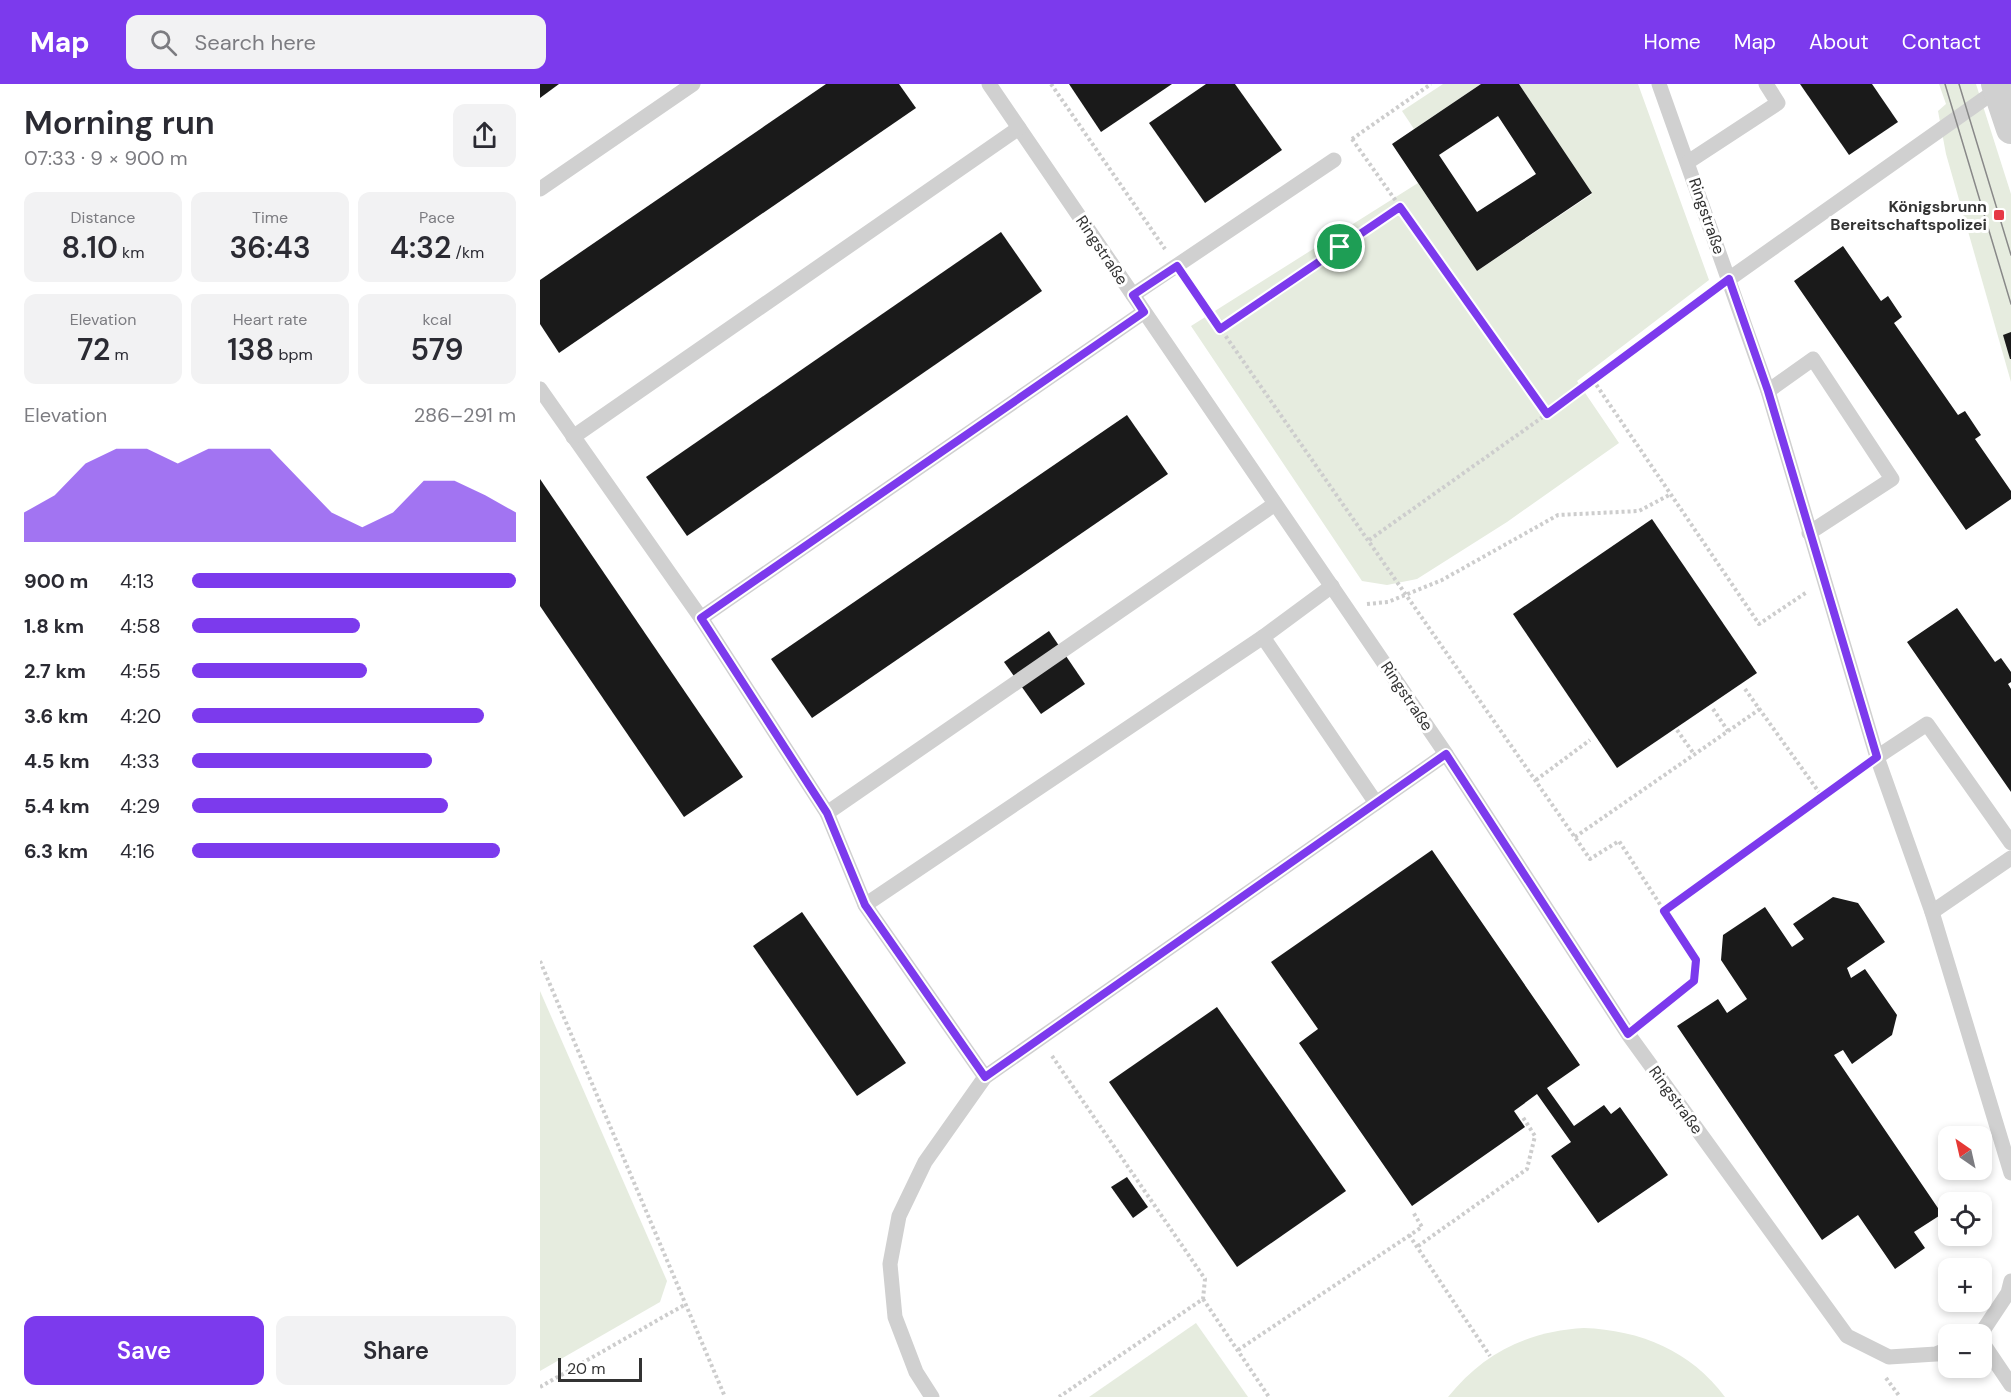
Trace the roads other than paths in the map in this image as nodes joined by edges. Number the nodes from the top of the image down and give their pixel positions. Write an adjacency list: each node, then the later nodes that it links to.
1 (693, 84): 10 (lane)
2 (989, 84): 6 (lane, Ringstraße)
3 (1659, 84): 9 (lane, Ringstraße)
4 (1766, 84): 9 (lane)
5 (1997, 87): 7 (street); 11 (lane)
6 (1019, 128): 12 (lane, Ringstraße); 16 (lane)
7 (2011, 129)
8 (1334, 160): 12 (lane)
9 (1688, 162): 11 (lane, Ringstraße)
10 (540, 189)
11 (1729, 279): 15 (lane, Ringstraße)
12 (1133, 295): 13 (lane, Ringstraße)
13 (1144, 312): 17 (lane, Ringstraße); 20 (lane)
14 (540, 389): 16 (lane)
15 (1768, 391): 18 (lane, Ringstraße); 18 (lane)
16 (573, 437): 20 (lane)
17 (1275, 504): 19 (lane, Ringstraße); 25 (lane)
18 (1809, 533): 23 (lane, Ringstraße)
19 (1332, 586): 21 (lane); 22 (lane, Ringstraße)
20 (701, 618): 25 (lane)
21 (1263, 637): 24 (lane); 28 (lane)
22 (1446, 754): 24 (lane); 35 (lane, Ringstraße)
23 (1877, 757): 26 (lane); 29 (lane, Ringstraße)
24 (1376, 803): 30 (lane)
25 (827, 813): 28 (lane)
26 (2011, 843)
27 (2011, 858): 29 (lane)
28 (865, 905): 30 (lane)
29 (1932, 912): 31 (lane, Ringstraße)
30 (985, 1077): 38 (lane)
31 (2006, 1136): 32 (lane, Ringstraße)
32 (2011, 1173)
33 (2011, 1281): 34 (lane)
34 (1987, 1324)
35 (1938, 1353)
36 (1992, 1357): 37 (lane)
37 (2011, 1385)
38 (932, 1397)

